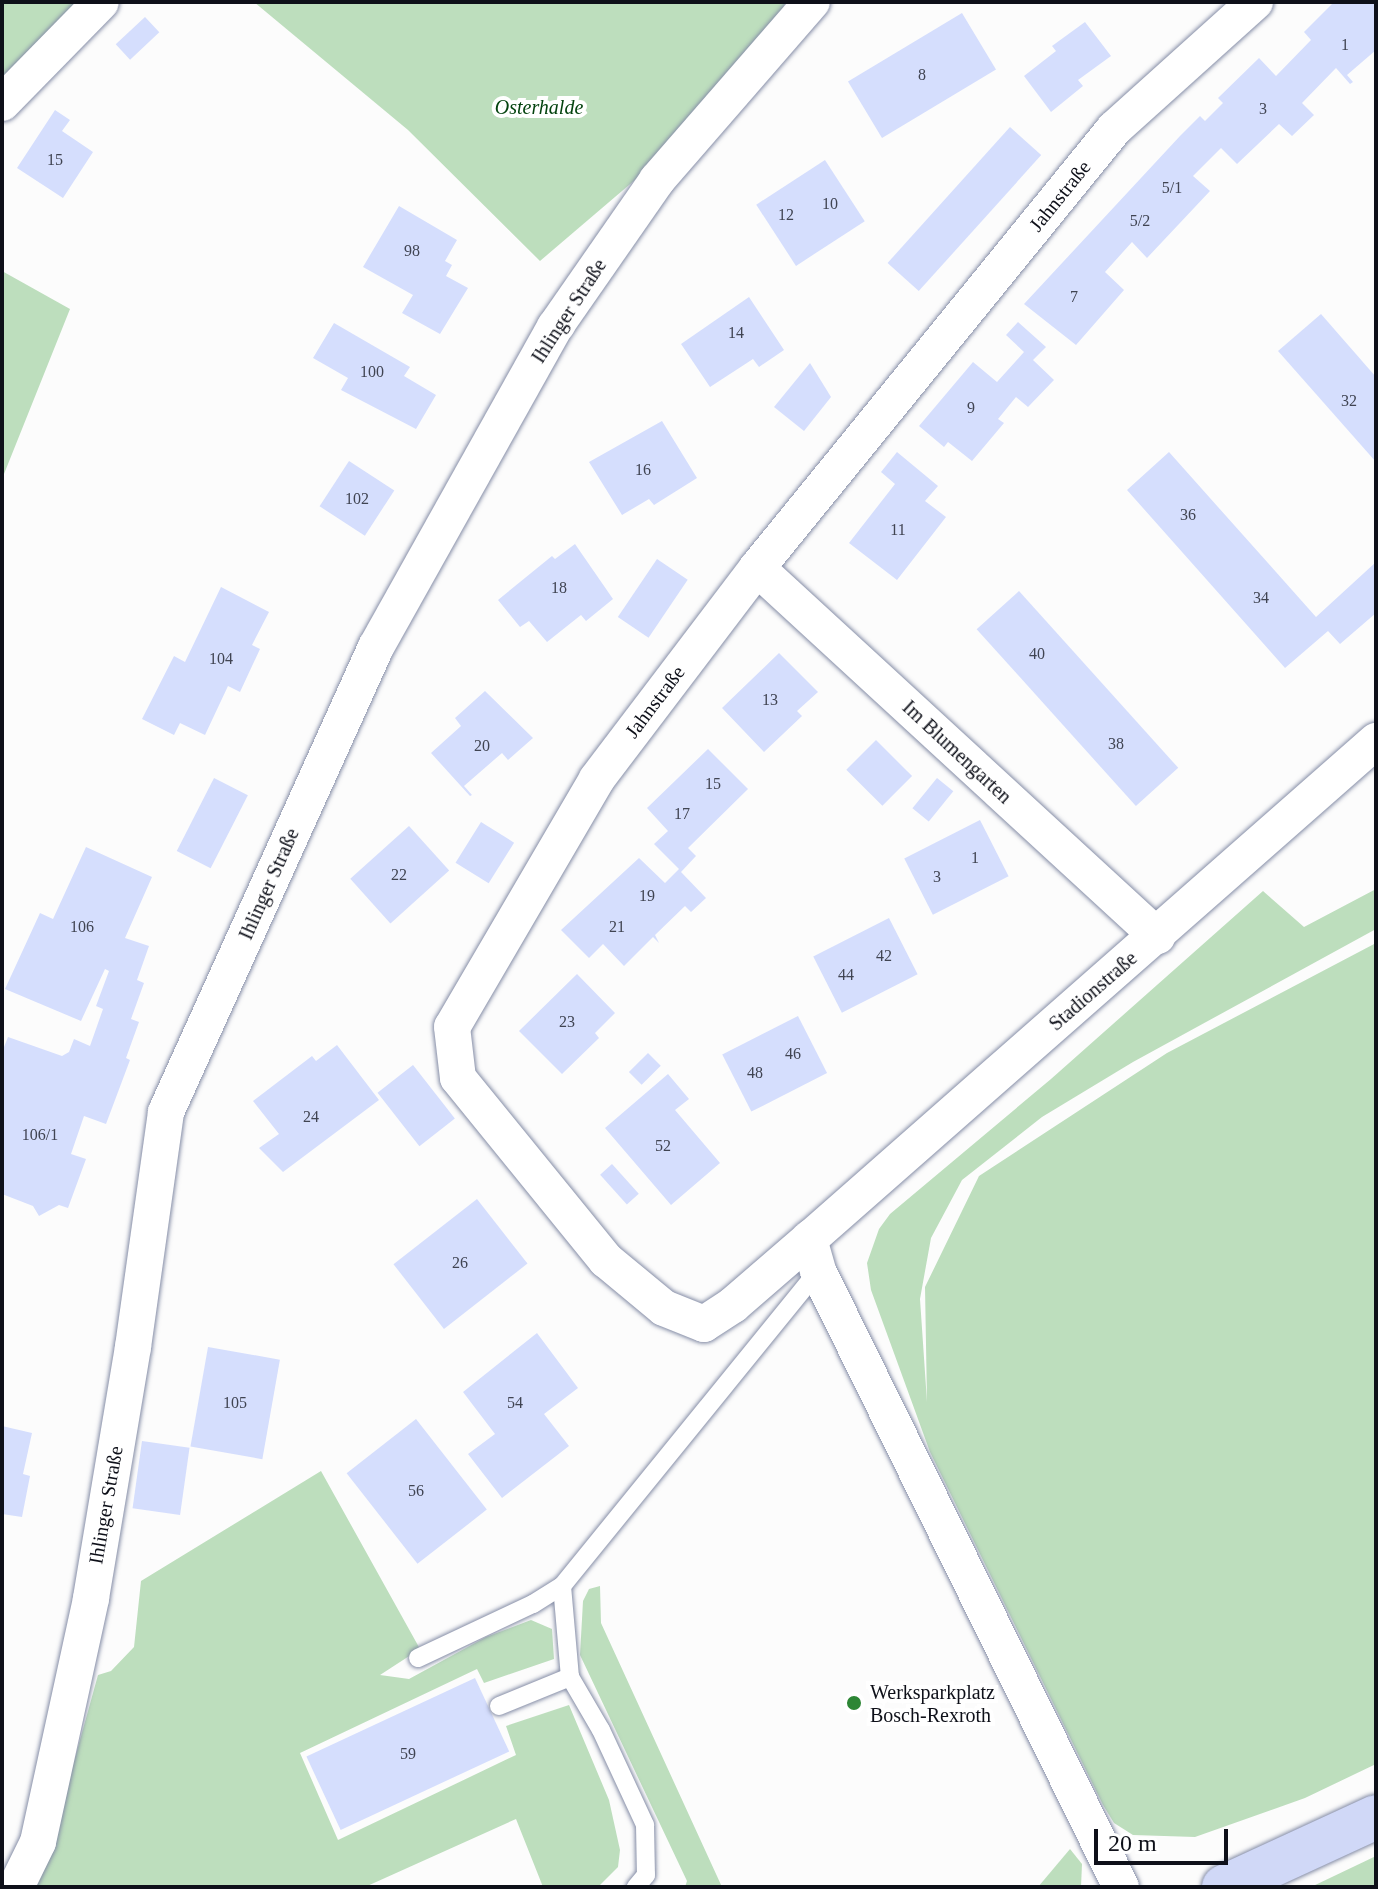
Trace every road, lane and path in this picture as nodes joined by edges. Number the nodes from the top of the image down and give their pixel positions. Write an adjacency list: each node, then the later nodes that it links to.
1 (101, 2): 4 (street)
2 (812, 2): 14 (street, Ihlinger Straße)
3 (1255, 2): 5 (street, Jahnstraße)
4 (2, 103)
5 (757, 568): 7 (street, Im Blumengarten); 8 (street, Jahnstraße)
6 (1376, 741): 7 (street, Stadionstraße)
7 (1157, 936): 8 (street, Stadionstraße)
8 (813, 1255): 9 (lane); 16 (street)
9 (562, 1586): 10 (lane); 11 (lane)
10 (418, 1658)
11 (570, 1677): 12 (lane); 15 (lane)
12 (499, 1706)
13 (1376, 1817): 17 (main road)
14 (16, 1887)
15 (636, 1887)
16 (1121, 1887)
17 (1224, 1887)

